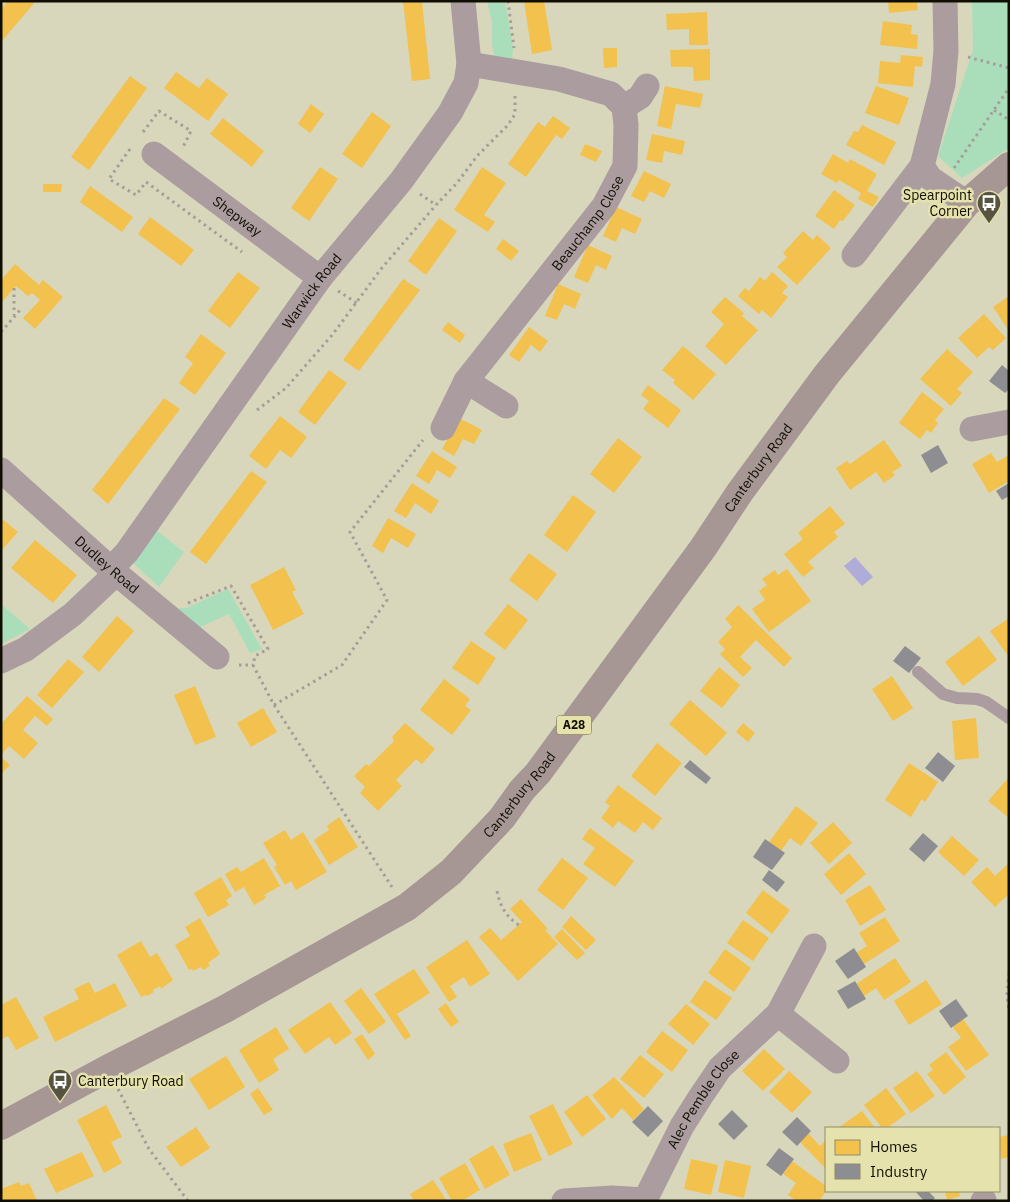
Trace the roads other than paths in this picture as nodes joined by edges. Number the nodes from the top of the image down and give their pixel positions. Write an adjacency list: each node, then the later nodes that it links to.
1 (463, 1): 3 (street, Warwick Road)
2 (945, 1): 7 (street)
3 (469, 64): 5 (street); 11 (street, Warwick Road)
4 (647, 86): 5 (street)
5 (624, 107): 12 (street, Beauchamp Close)
6 (154, 154): 11 (street, Shepway)
7 (922, 166): 9 (street); 10 (street)
8 (1009, 166): 9 (highway, Canterbury Road / A28)
9 (967, 203): 26 (highway, Canterbury Road / A28)
10 (854, 255)
11 (320, 278): 18 (street, Warwick Road)
12 (466, 381): 13 (street); 15 (street, Beauchamp Close)
13 (506, 406)
14 (1009, 422): 16 (street)
15 (443, 428)
16 (972, 429)
17 (1, 470): 18 (street, Dudley Road)
18 (111, 569): 19 (street, Dudley Road); 20 (street, Warwick Road)
19 (217, 657)
20 (1, 661)
21 (918, 672): 22 (lane)
22 (1009, 718)
23 (814, 946): 24 (street, Alec Pemble Close)
24 (778, 1014): 25 (street); 28 (street, Alec Pemble Close)
25 (836, 1061)
26 (1, 1126)
27 (564, 1201): 28 (street, Alec Pemble Close)
28 (646, 1201)

